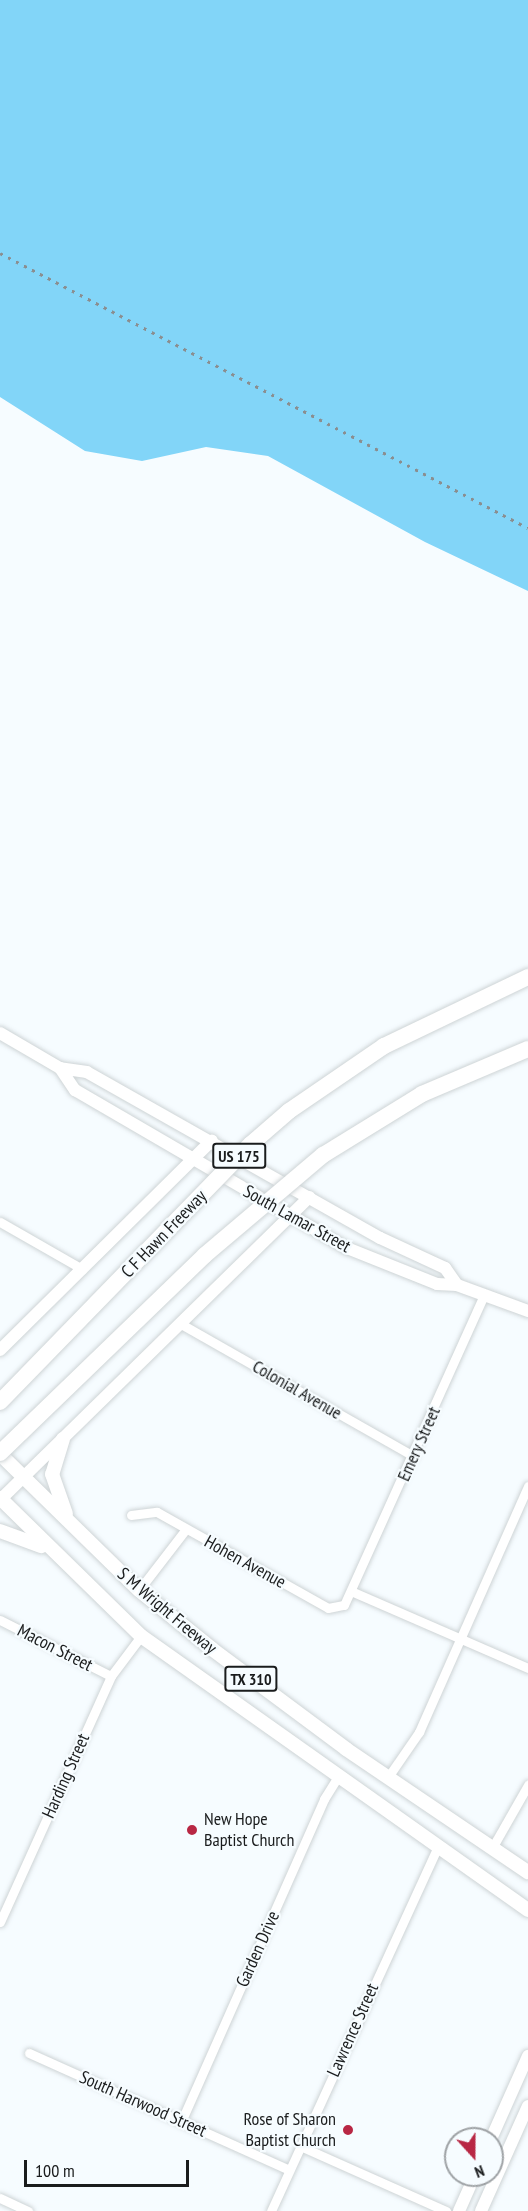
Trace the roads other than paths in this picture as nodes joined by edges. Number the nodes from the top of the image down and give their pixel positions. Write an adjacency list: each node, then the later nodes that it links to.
1 (528, 976): 16 (highway, C F Hawn Freeway / US 175, bridge)
2 (0, 1033): 4 (main road, South Lamar Street)
3 (528, 1049): 18 (highway, US 175, bridge)
4 (60, 1068): 5 (main road, South Lamar Street); 6 (main road, South Lamar Street)
5 (212, 1140): 6 (main road, C F Hawn Freeway); 7 (main road, South Lamar Street)
6 (192, 1160): 8 (main road, South Lamar Street); 10 (main road, C F Hawn Freeway)
7 (309, 1197): 8 (main road); 11 (main road, South Lamar Street)
8 (290, 1216): 11 (main road, South Lamar Street); 14 (main road)
9 (0, 1222): 10 (street)
10 (82, 1269): 15 (main road, C F Hawn Freeway)
11 (457, 1285): 12 (main road, South Lamar Street)
12 (484, 1295): 13 (main road, South Lamar Street); 19 (street, Emery Street)
13 (528, 1311)
14 (181, 1323): 17 (main road); 19 (street, Colonial Avenue)
15 (0, 1350)
16 (0, 1402)
17 (63, 1439): 20 (main road); 24 (main road)
18 (0, 1454): 20 (main road, S M Wright Freeway / TX 310)
19 (413, 1456): 29 (street, Emery Street)
20 (23, 1478): 22 (main road); 24 (main road, S M Wright Freeway / TX 310)
21 (528, 1486): 32 (street)
22 (0, 1499): 27 (main road, S M Wright Freeway / TX 310)
23 (131, 1515): 25 (street, Hohen Avenue)
24 (72, 1527): 28 (main road, S M Wright Freeway / TX 310)
25 (186, 1529): 28 (street); 29 (street, Hohen Avenue)
26 (0, 1531): 27 (main road)
27 (48, 1549): 31 (main road, S M Wright Freeway / TX 310)
28 (139, 1590): 36 (main road, S M Wright Freeway / TX 310)
29 (353, 1592): 32 (street)
30 (0, 1620): 34 (street, Macon Street)
31 (141, 1636): 34 (street, Harding Street); 35 (main road, S M Wright Freeway / TX 310)
32 (460, 1639): 33 (street); 36 (street)
33 (528, 1668)
34 (111, 1676): 42 (street, Harding Street)
35 (338, 1777): 39 (main road, S M Wright Freeway / TX 310); 46 (street, Garden Drive)
36 (388, 1777): 38 (main road, S M Wright Freeway / TX 310)
37 (528, 1785): 38 (street)
38 (492, 1848): 40 (main road, S M Wright Freeway / TX 310)
39 (438, 1850): 41 (main road, S M Wright Freeway / TX 310); 48 (street, Lawrence Street)
40 (528, 1872)
41 (528, 1910)
42 (0, 1922)
43 (29, 2053): 46 (street, South Harwood Street)
44 (528, 2056): 47 (main road)
45 (528, 2106): 56 (main road)
46 (181, 2122): 49 (street, South Harwood Street)
47 (496, 2127)
48 (300, 2146): 49 (street, Lawrence Street); 54 (street)
49 (289, 2170): 53 (street, Lawrence Street)
50 (470, 2187): 55 (main road)
51 (0, 2198): 52 (street)
52 (28, 2211)
53 (271, 2211)
54 (446, 2211)
55 (459, 2211)
56 (481, 2211)

